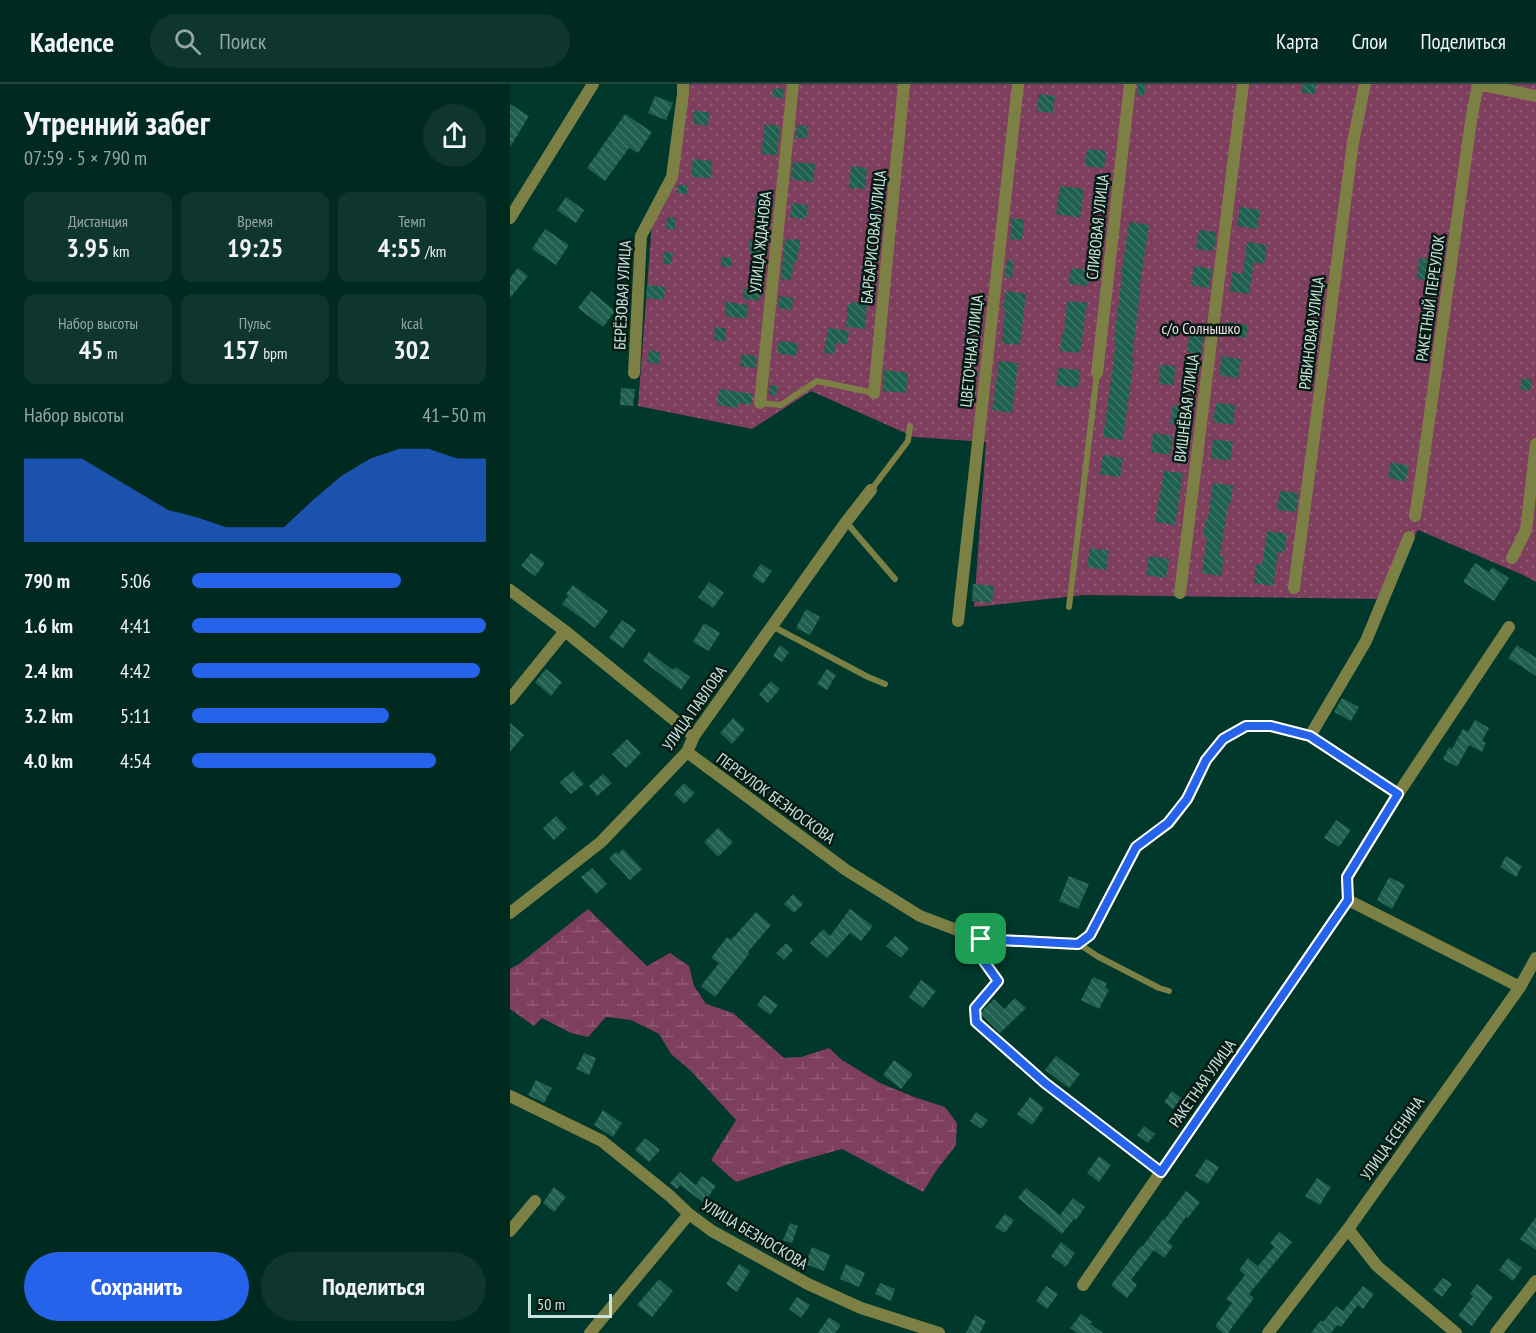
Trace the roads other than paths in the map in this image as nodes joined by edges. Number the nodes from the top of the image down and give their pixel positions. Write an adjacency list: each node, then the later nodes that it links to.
1 (593, 84): 11 (street)
2 (683, 84): 12 (street, БЕРЁЗОВАЯ УЛИЦА)
3 (794, 84): 15 (street, УЛИЦА ЖДАНОВА)
4 (904, 84): 14 (street, БАРБАРИСОВАЯ УЛИЦА)
5 (1018, 84): 28 (street, ЦВЕТОЧНАЯ УЛИЦА)
6 (1130, 84): 13 (street, СЛИВОВАЯ УЛИЦА)
7 (1243, 84): 26 (street, ВИШНЁВАЯ УЛИЦА)
8 (1365, 84): 24 (street, РЯБИНОВАЯ УЛИЦА)
9 (1478, 84): 10 (street); 19 (street, РАКЕТНЫЙ ПЕРЕУЛОК)
10 (1536, 96)
11 (510, 218)
12 (634, 373)
13 (1097, 374): 27 (lane)
14 (874, 393): 15 (lane)
15 (760, 404)
16 (910, 426): 18 (lane)
17 (1536, 444): 22 (street)
18 (871, 490): 20 (street, УЛИЦА ПАВЛОВА)
19 (1415, 516)
20 (846, 522): 23 (lane); 29 (street, УЛИЦА ПАВЛОВА)
21 (1410, 537): 35 (street)
22 (1512, 558)
23 (894, 579)
24 (1294, 588)
25 (510, 590): 31 (street)
26 (1180, 593)
27 (1069, 607)
28 (958, 621)
29 (772, 626): 32 (lane); 34 (street, УЛИЦА ПАВЛОВА)
30 (1509, 627): 37 (street, РАКЕТНАЯ УЛИЦА)
31 (565, 631): 33 (street); 34 (street)
32 (885, 684)
33 (510, 699)
34 (694, 736): 36 (street, УЛИЦА ПАВЛОВА)
35 (1310, 736): 37 (street); 41 (street)
36 (687, 752): 39 (street, УЛИЦА ПАВЛОВА); 40 (street, ПЕРЕУЛОК БЕЗНОСКОВА)
37 (1398, 794): 38 (street, РАКЕТНАЯ УЛИЦА)
38 (1348, 900): 43 (street); 46 (street, РАКЕТНАЯ УЛИЦА)
39 (510, 912)
40 (981, 939): 41 (street); 46 (lane)
41 (1078, 944): 44 (lane)
42 (1536, 958): 43 (street, УЛИЦА ЕСЕНИНА)
43 (1520, 987): 49 (street, УЛИЦА ЕСЕНИНА)
44 (1168, 991)
45 (510, 1096): 48 (street, УЛИЦА БЕЗНОСКОВА)
46 (1161, 1172): 52 (street, РАКЕТНАЯ УЛИЦА)
47 (536, 1201): 50 (street)
48 (689, 1214): 54 (street); 55 (street, УЛИЦА БЕЗНОСКОВА)
49 (1348, 1229): 56 (street, УЛИЦА ЕСЕНИНА); 57 (street)
50 (510, 1231)
51 (1536, 1281): 53 (street)
52 (1083, 1285)
53 (1530, 1300): 58 (street)
54 (590, 1333)
55 (939, 1333)
56 (1268, 1333)
57 (1456, 1333)
58 (1496, 1333)

